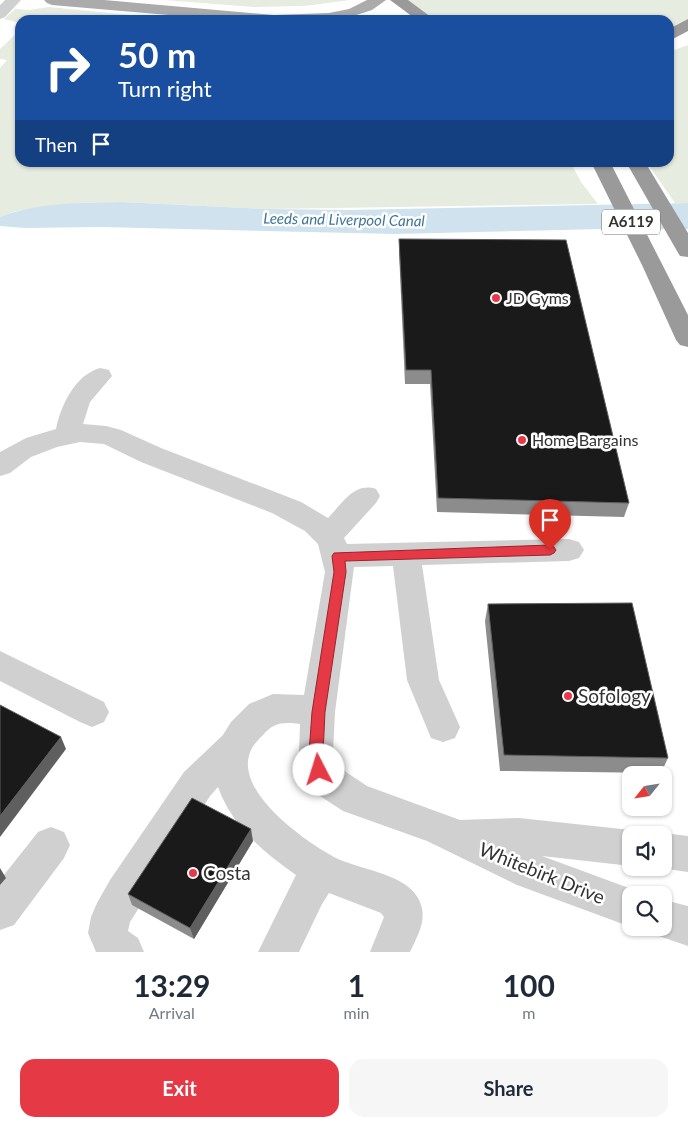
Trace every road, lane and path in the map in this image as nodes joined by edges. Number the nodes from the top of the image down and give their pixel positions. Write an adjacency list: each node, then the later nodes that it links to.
1 (13, 0): 5 (street)
2 (52, 0): 6 (main road)
3 (378, 0): 7 (main road)
4 (398, 0): 8 (highway)
5 (0, 14)
6 (220, 15)
7 (343, 15)
8 (420, 15)
9 (688, 24): 10 (highway)
10 (674, 33)
11 (688, 33): 12 (highway)
12 (674, 35)
13 (638, 168): 15 (highway, A6119)
14 (604, 171): 16 (highway, A6119)
15 (688, 251)
16 (688, 340)
17 (100, 376): 18 (street)
18 (68, 435): 19 (street); 23 (street)
19 (0, 466)
20 (366, 496): 23 (street)
21 (569, 550): 22 (street)
22 (406, 554): 23 (street); 27 (street)
23 (336, 555): 26 (street, Whitebirk Drive)
24 (0, 665): 25 (street)
25 (92, 712)
26 (318, 712): 28 (street); 29 (street, Whitebirk Drive)
27 (443, 727)
28 (232, 747): 34 (street); 39 (street)
29 (454, 836): 31 (street, Whitebirk Drive); 35 (street, Whitebirk Drive)
30 (51, 845): 36 (street)
31 (622, 847)
32 (672, 852): 33 (street)
33 (688, 854)
34 (322, 871): 40 (street); 41 (street)
35 (622, 905)
36 (0, 911)
37 (672, 921): 38 (street)
38 (688, 926)
39 (124, 952)
40 (278, 952)
41 (390, 952)

